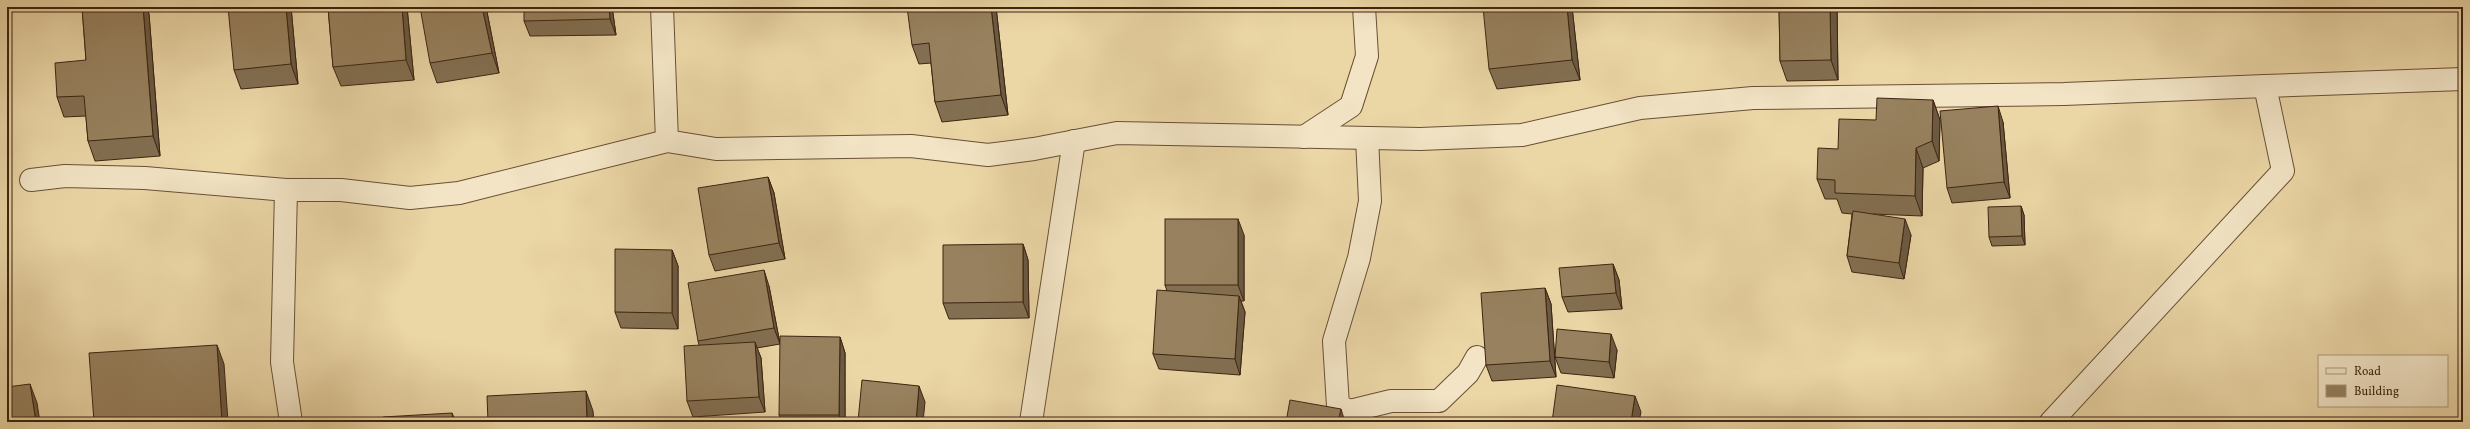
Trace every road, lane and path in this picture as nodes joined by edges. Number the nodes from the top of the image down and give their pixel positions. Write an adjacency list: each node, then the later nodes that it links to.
1 (662, 7): 7 (street)
2 (1364, 7): 5 (street)
3 (2463, 79): 4 (street)
4 (2265, 86): 6 (street); 15 (street)
5 (1304, 137): 6 (street); 8 (street)
6 (1367, 138): 12 (street)
7 (667, 141): 8 (street); 10 (street)
8 (1074, 142): 14 (street)
9 (31, 180): 10 (street)
10 (286, 190): 13 (street)
11 (1477, 357): 12 (street)
12 (1350, 416)
13 (292, 422)
14 (1031, 422)
15 (2051, 422)

